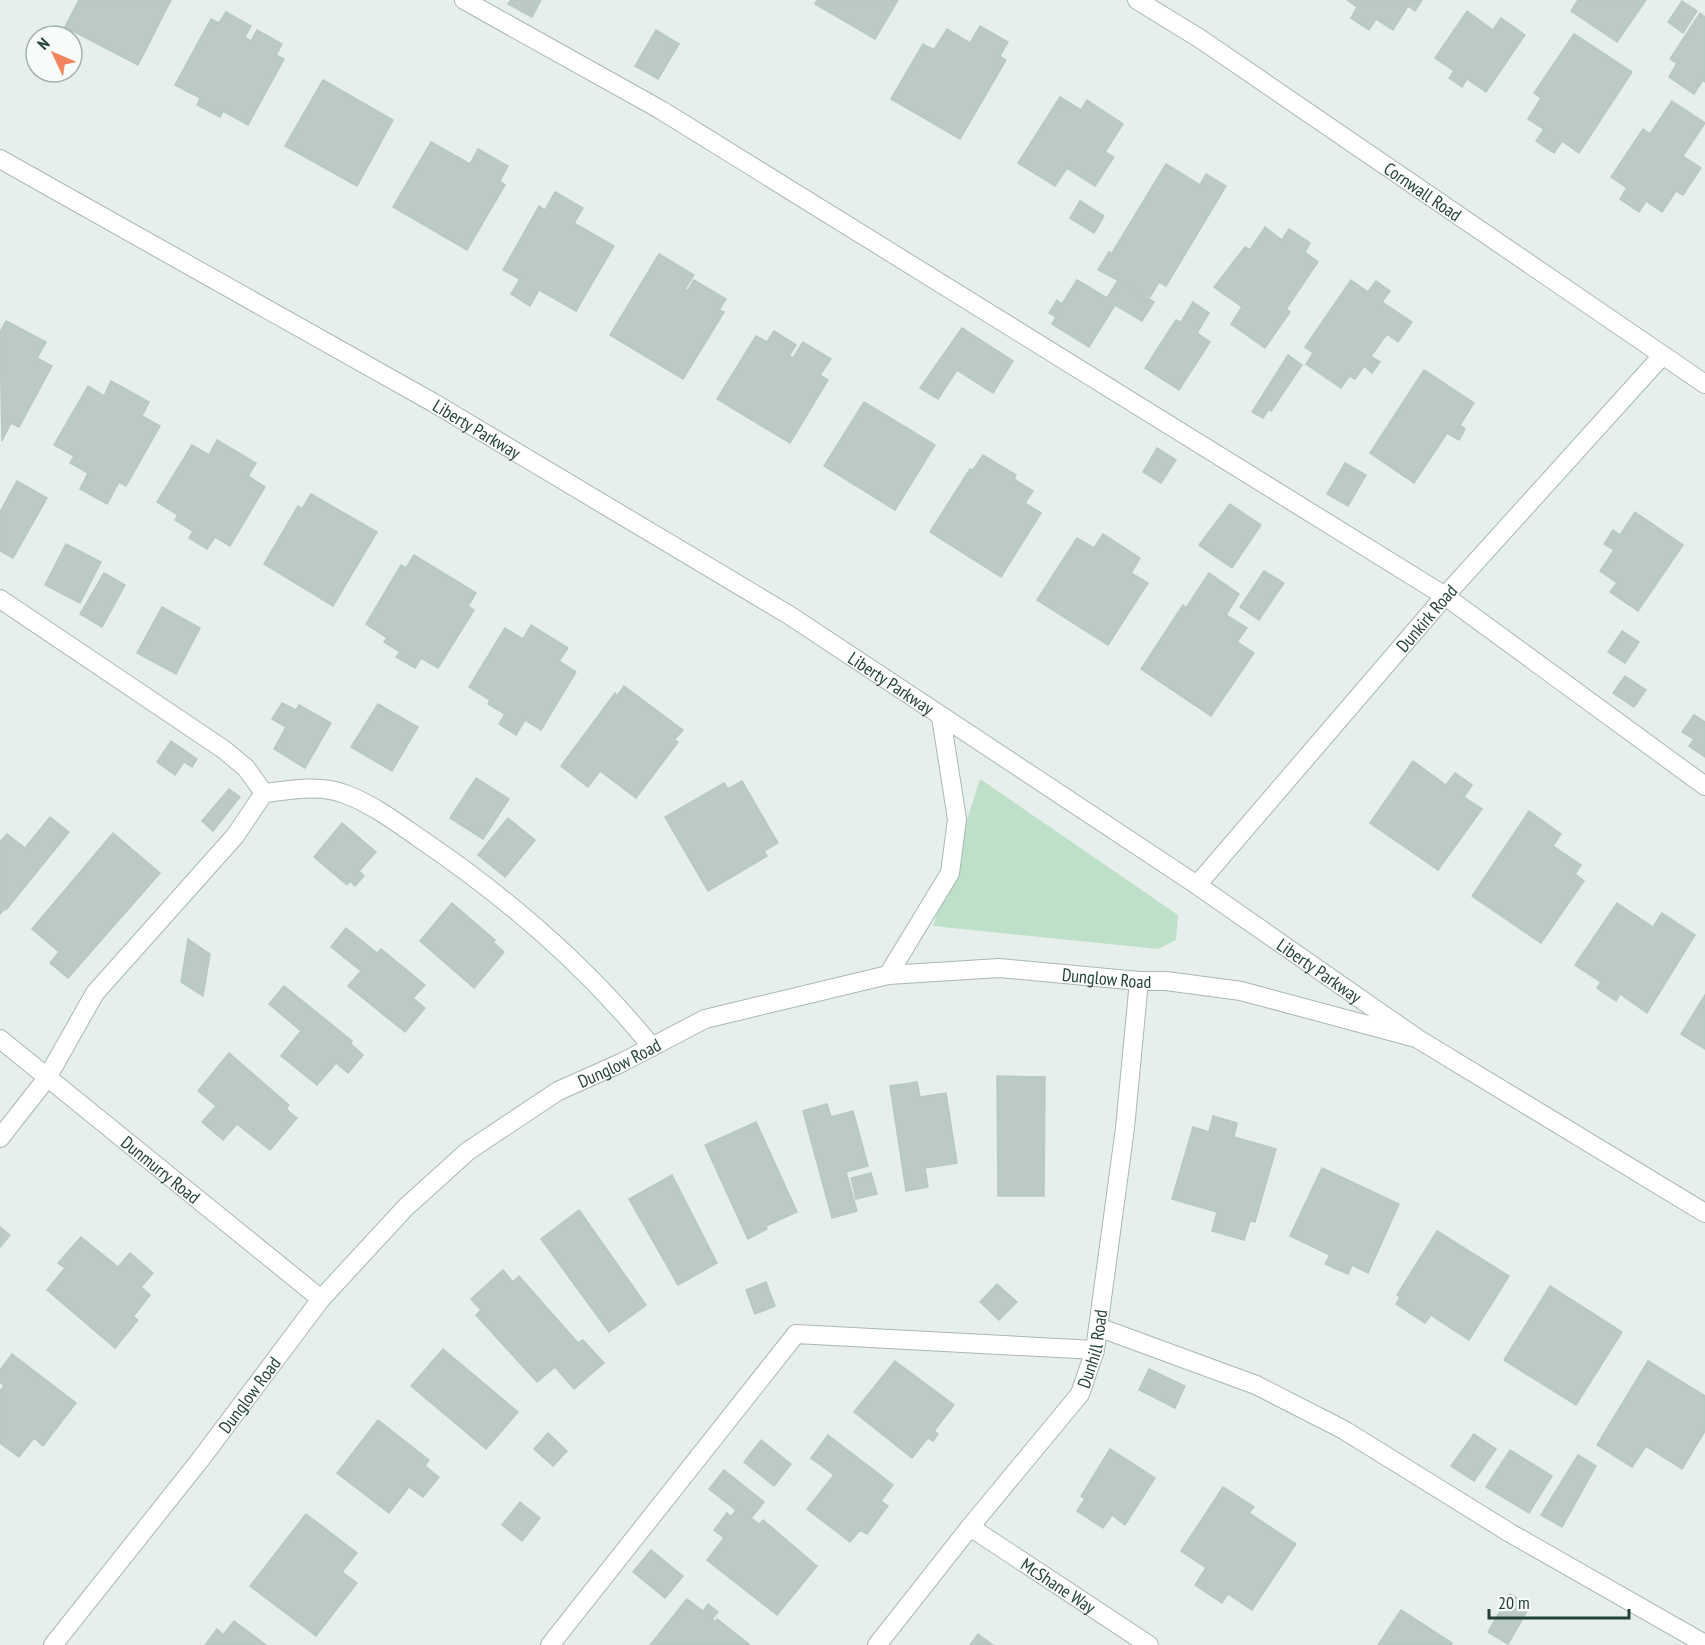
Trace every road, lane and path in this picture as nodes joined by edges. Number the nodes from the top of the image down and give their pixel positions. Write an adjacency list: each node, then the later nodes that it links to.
1 (464, 0): 6 (street)
2 (1137, 0): 4 (street, Cornwall Road)
3 (0, 159): 8 (street, Liberty Parkway)
4 (1661, 357): 5 (street, Cornwall Road); 6 (street, Dunkirk Road)
5 (1705, 384)
6 (1445, 596): 9 (street); 11 (street, Dunkirk Road)
7 (0, 599): 10 (street)
8 (941, 717): 11 (street, Liberty Parkway); 12 (street, Liberty Parkway)
9 (1705, 786)
10 (264, 793): 16 (street); 17 (street)
11 (1197, 885): 15 (street, Liberty Parkway)
12 (888, 975): 13 (street, Dunglow Road); 16 (street, Dunglow Road)
13 (1139, 981): 15 (street, Dunglow Road); 21 (street, Dunhill Road)
14 (0, 1039): 17 (street, Dunmurry Road)
15 (1418, 1039): 19 (street, Liberty Parkway)
16 (652, 1047): 20 (street, Dunglow Road)
17 (47, 1078): 18 (street); 20 (street, Dunmurry Road)
18 (0, 1138)
19 (1705, 1213)
20 (321, 1299): 25 (street, Dunglow Road)
21 (1098, 1327): 22 (street, Dunhill Road); 24 (street)
22 (1095, 1350): 23 (street, Dunhill Road); 26 (street)
23 (970, 1527): 27 (street, Dunhill Road); 28 (street, McShane Way)
24 (1705, 1644)
25 (53, 1645)
26 (550, 1645)
27 (877, 1645)
28 (1149, 1645)

